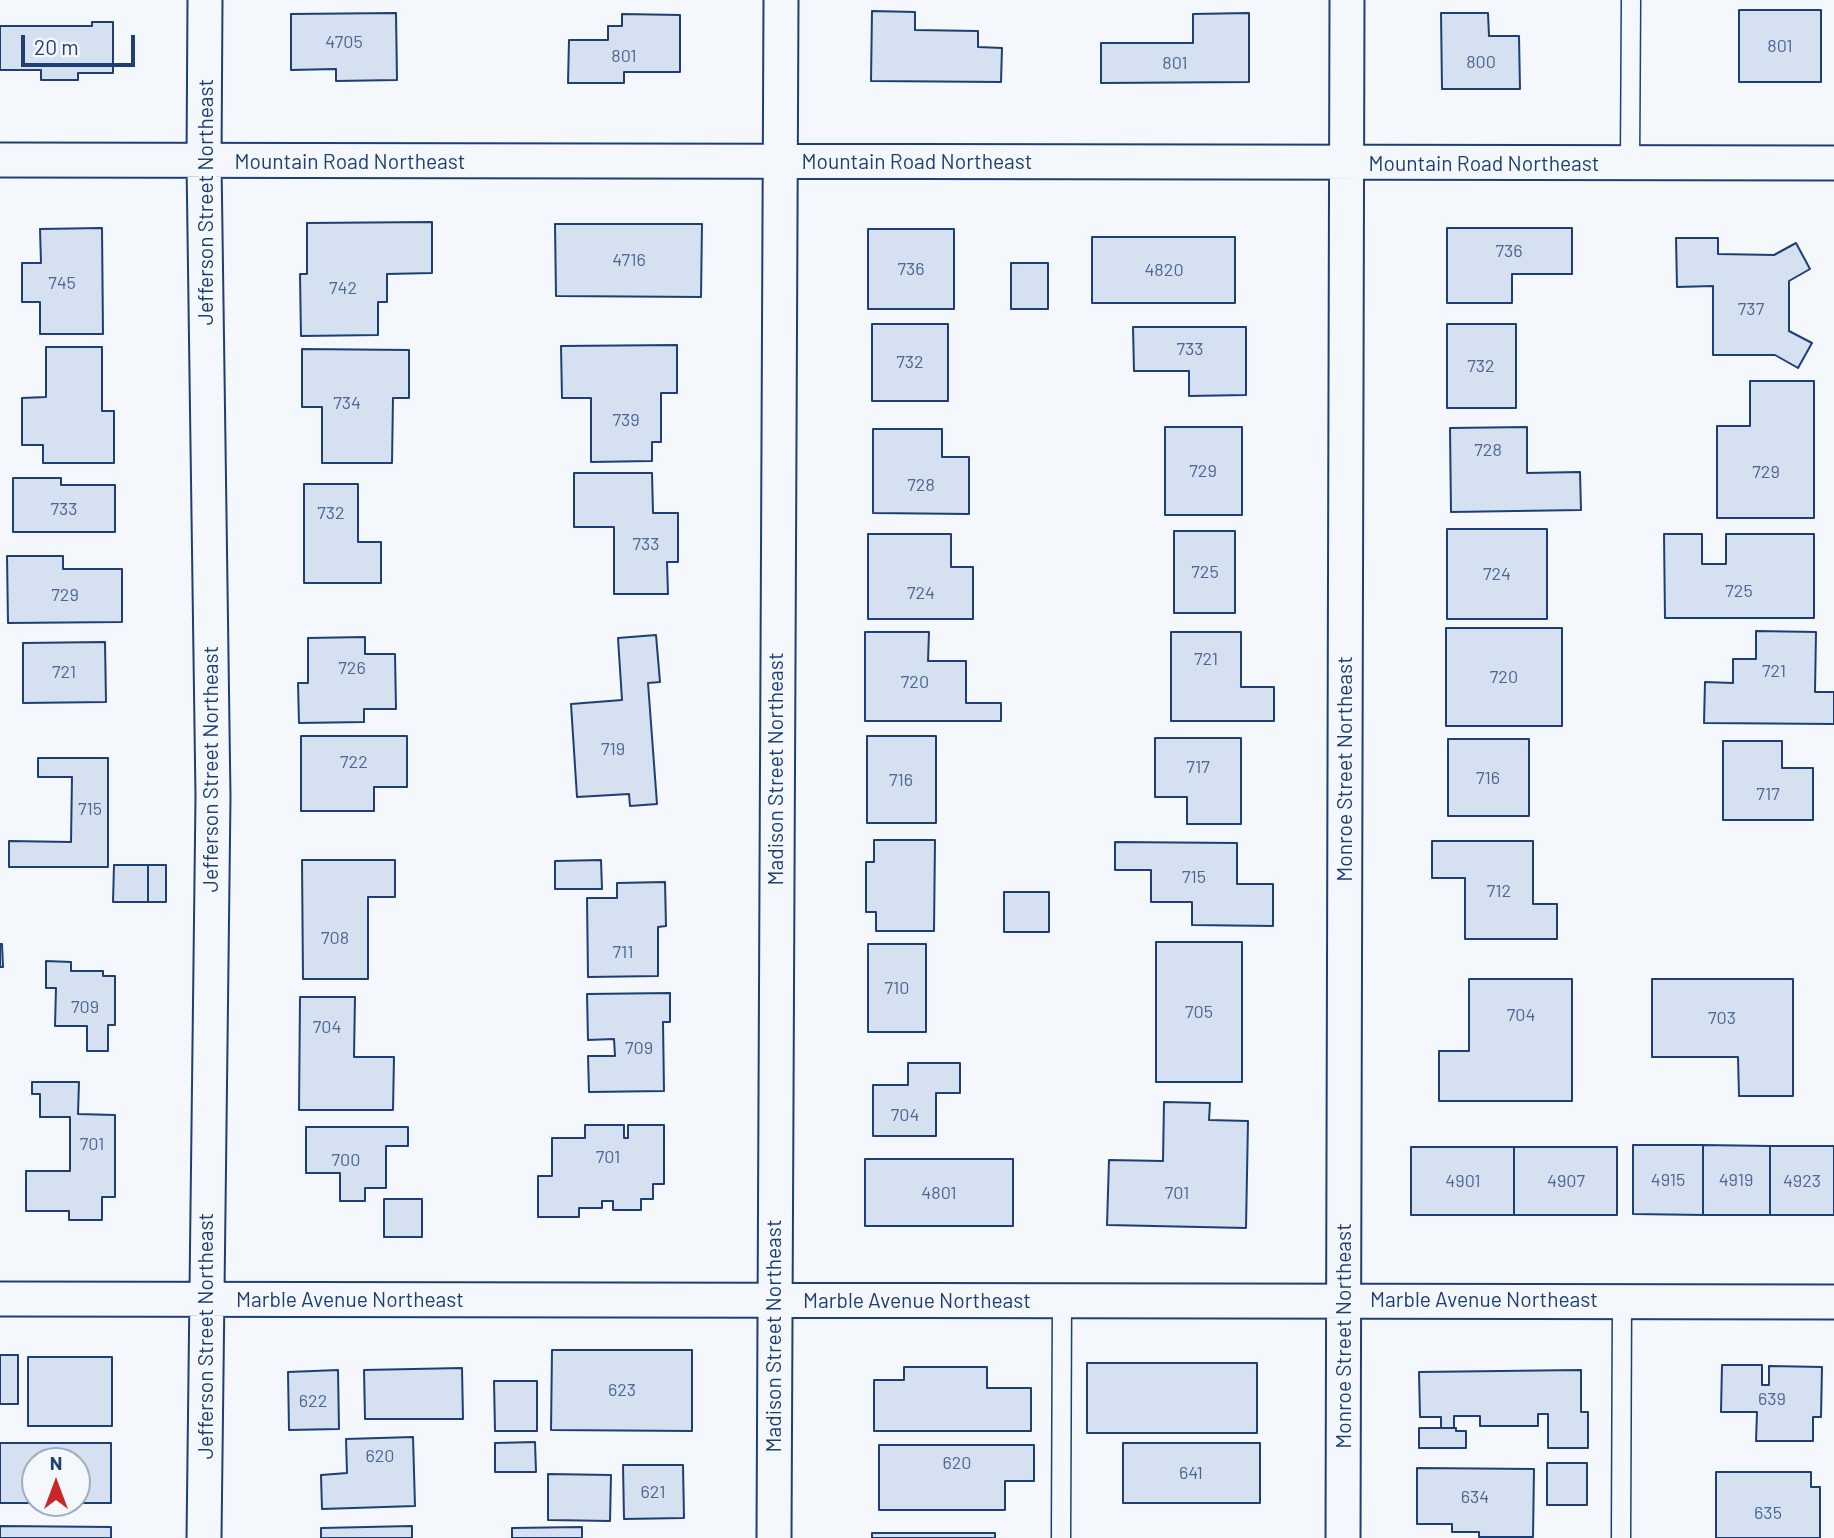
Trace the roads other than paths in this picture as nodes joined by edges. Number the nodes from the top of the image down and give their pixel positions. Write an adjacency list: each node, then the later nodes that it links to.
1 (205, 0): 6 (street, Jefferson Street Northeast)
2 (781, 0): 7 (street, Madison Street Northeast)
3 (1347, 0): 10 (street, Monroe Street Northeast)
4 (1631, 0): 8 (lane)
5 (0, 160): 6 (street, Mountain Road Northeast)
6 (204, 162): 7 (street, Mountain Road Northeast); 12 (street, Jefferson Street Northeast)
7 (779, 162): 10 (street, Mountain Road Northeast); 16 (street, Madison Street Northeast)
8 (1630, 163): 9 (street, Mountain Road Northeast); 10 (street, Mountain Road Northeast)
9 (1834, 163)
10 (1346, 164): 14 (street, Monroe Street Northeast)
11 (0, 1299): 12 (street, Marble Avenue Northeast)
12 (205, 1300): 16 (street, Marble Avenue Northeast); 18 (street, Jefferson Street Northeast)
13 (1062, 1300): 14 (street, Marble Avenue Northeast); 16 (street, Marble Avenue Northeast); 20 (lane)
14 (1343, 1300): 15 (street, Marble Avenue Northeast); 21 (street, Monroe Street Northeast)
15 (1622, 1300): 17 (street, Marble Avenue Northeast); 22 (lane)
16 (774, 1302): 19 (street, Madison Street Northeast)
17 (1834, 1302)
18 (204, 1538)
19 (774, 1538)
20 (1061, 1538)
21 (1343, 1538)
22 (1620, 1538)

